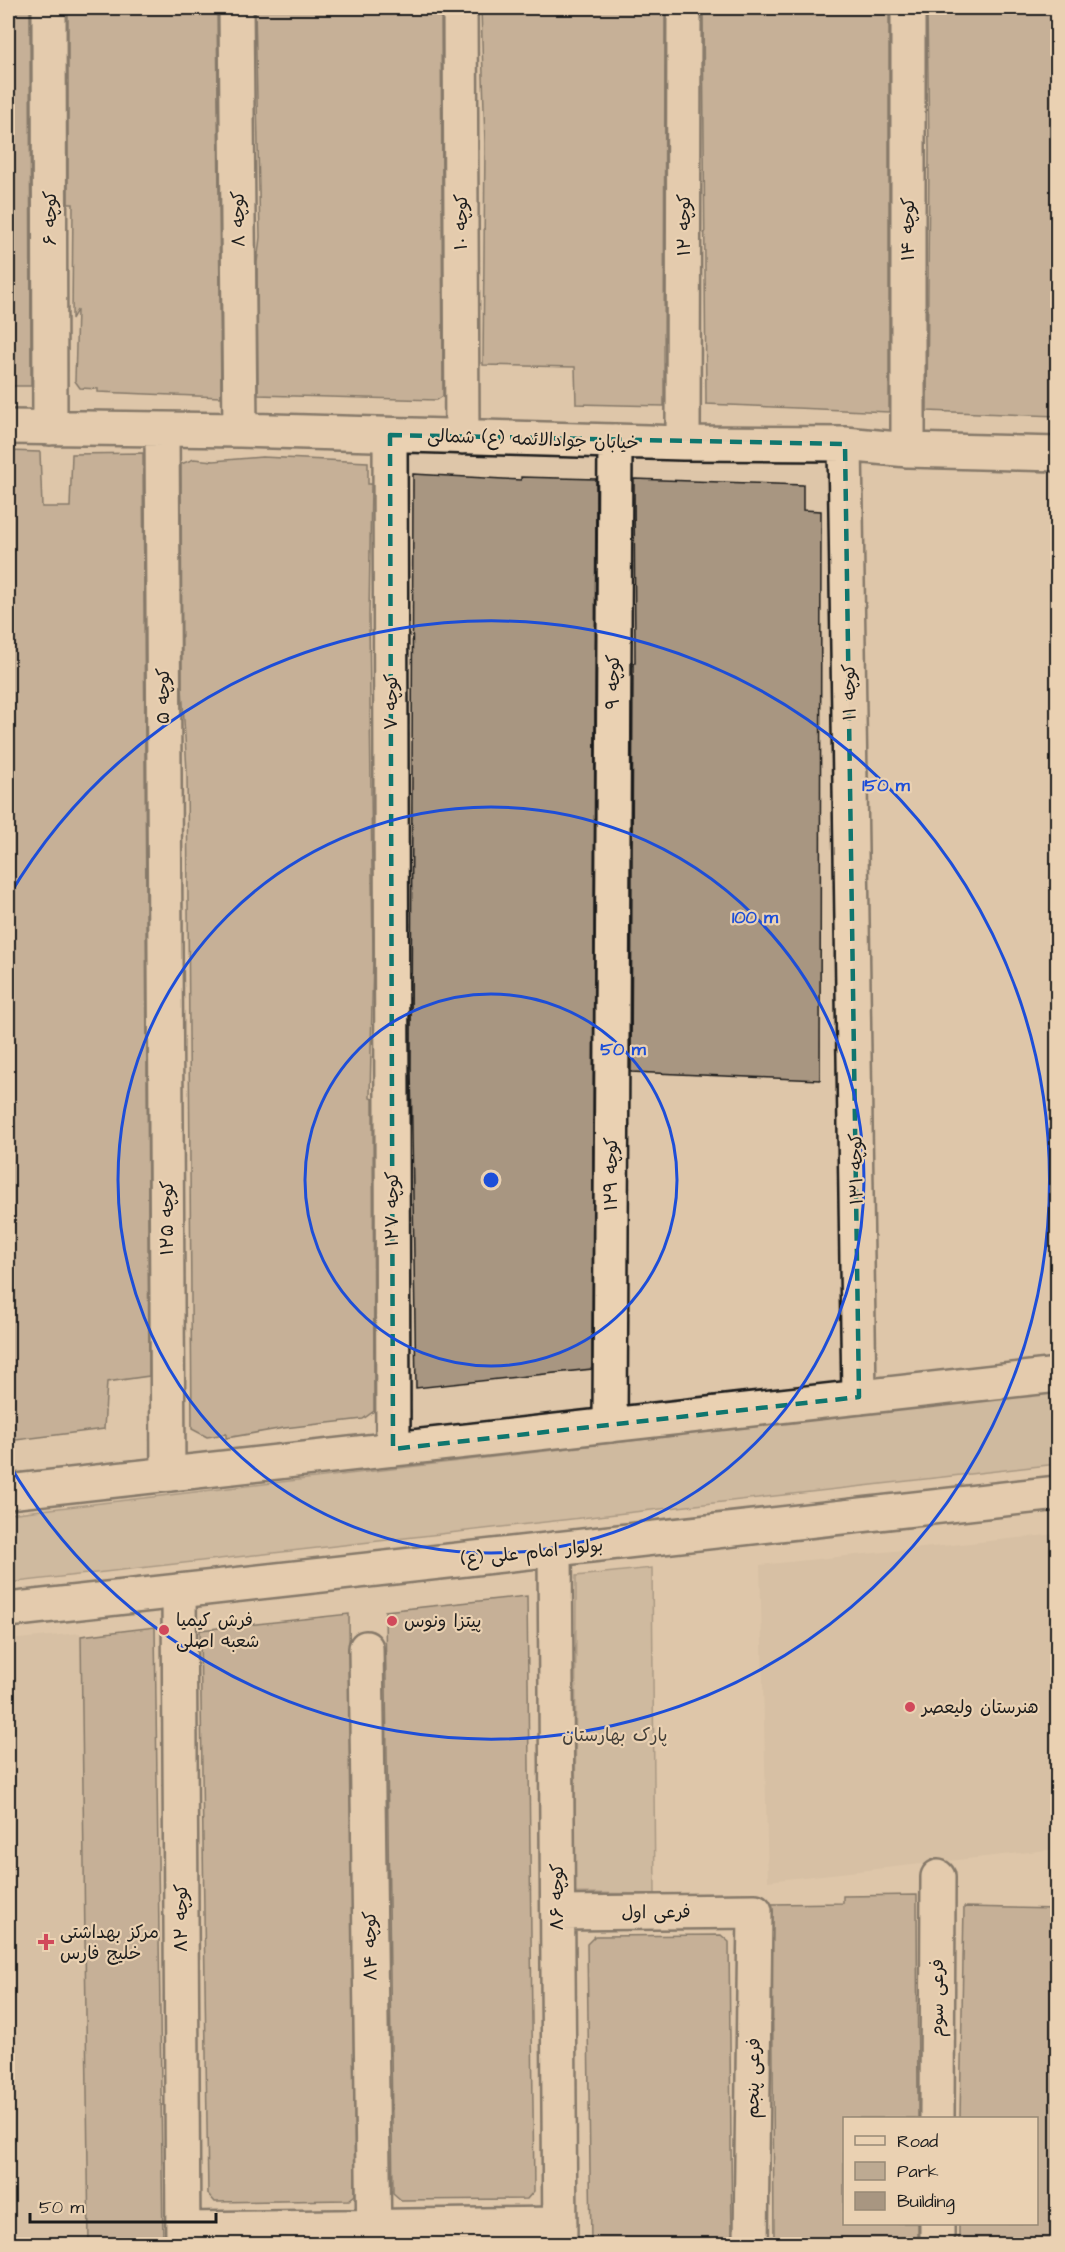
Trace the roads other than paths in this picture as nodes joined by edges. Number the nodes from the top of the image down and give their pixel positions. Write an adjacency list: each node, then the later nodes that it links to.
1 (49, 8): 7 (street, کوچه ۶)
2 (236, 8): 9 (street, کوچه ۸)
3 (460, 8): 11 (street, کوچه ۱۰)
4 (684, 8): 13 (street, کوچه ۱۲)
5 (908, 8): 15 (street, کوچه ۱۴)
6 (8, 427): 7 (street, خیابان جوادالائمه (ع) شمالی)
7 (50, 428): 8 (street, خیابان جوادالائمه (ع) شمالی)
8 (162, 429): 9 (street, خیابان جوادالائمه (ع) شمالی); 19 (street, کوچه ۵)
9 (240, 430): 10 (street, خیابان جوادالائمه (ع) شمالی)
10 (390, 435): 11 (street, خیابان جوادالائمه (ع) شمالی); 20 (street, کوچه ۷)
11 (462, 437): 12 (street, خیابان جوادالائمه (ع) شمالی)
12 (615, 441): 13 (street, خیابان جوادالائمه (ع) شمالی); 17 (street, کوچه ۹)
13 (683, 443): 14 (street, خیابان جوادالائمه (ع) شمالی)
14 (845, 444): 15 (street, خیابان جوادالائمه (ع) شمالی); 18 (street, کوچه ۱۱)
15 (908, 450): 16 (street, خیابان جوادالائمه (ع) شمالی)
16 (1058, 454)
17 (612, 922): 23 (street, کوچه ۱۲۹)
18 (852, 941): 22 (street, کوچه ۱۳۱)
19 (165, 963): 25 (street, کوچه ۱۲۵)
20 (391, 970): 24 (street, کوچه ۱۲۷)
21 (1058, 1375): 22 (street)
22 (859, 1397): 23 (street)
23 (610, 1425): 24 (street)
24 (393, 1449): 25 (street)
25 (168, 1474): 26 (street)
26 (8, 1492)
27 (1058, 1493): 28 (street, بولوار امام علی (ع))
28 (555, 1549): 29 (street, بولوار امام علی (ع)); 34 (street, کوچه ۸۶)
29 (179, 1591): 30 (street, بولوار امام علی (ع)); 39 (street, کوچه ۸۲)
30 (8, 1611)
31 (366, 1648): 38 (street, کوچه ۸۴)
32 (938, 1877): 35 (street, فرعی سوم)
33 (755, 1911): 34 (street, فرعی اول); 40 (street, فرعی پنجم)
34 (558, 1913): 37 (street, کوچه ۸۶)
35 (937, 2117)
36 (937, 2225): 41 (street)
37 (560, 2234): 38 (street)
38 (374, 2236): 39 (street)
39 (183, 2237)
40 (752, 2244)
41 (937, 2244)

